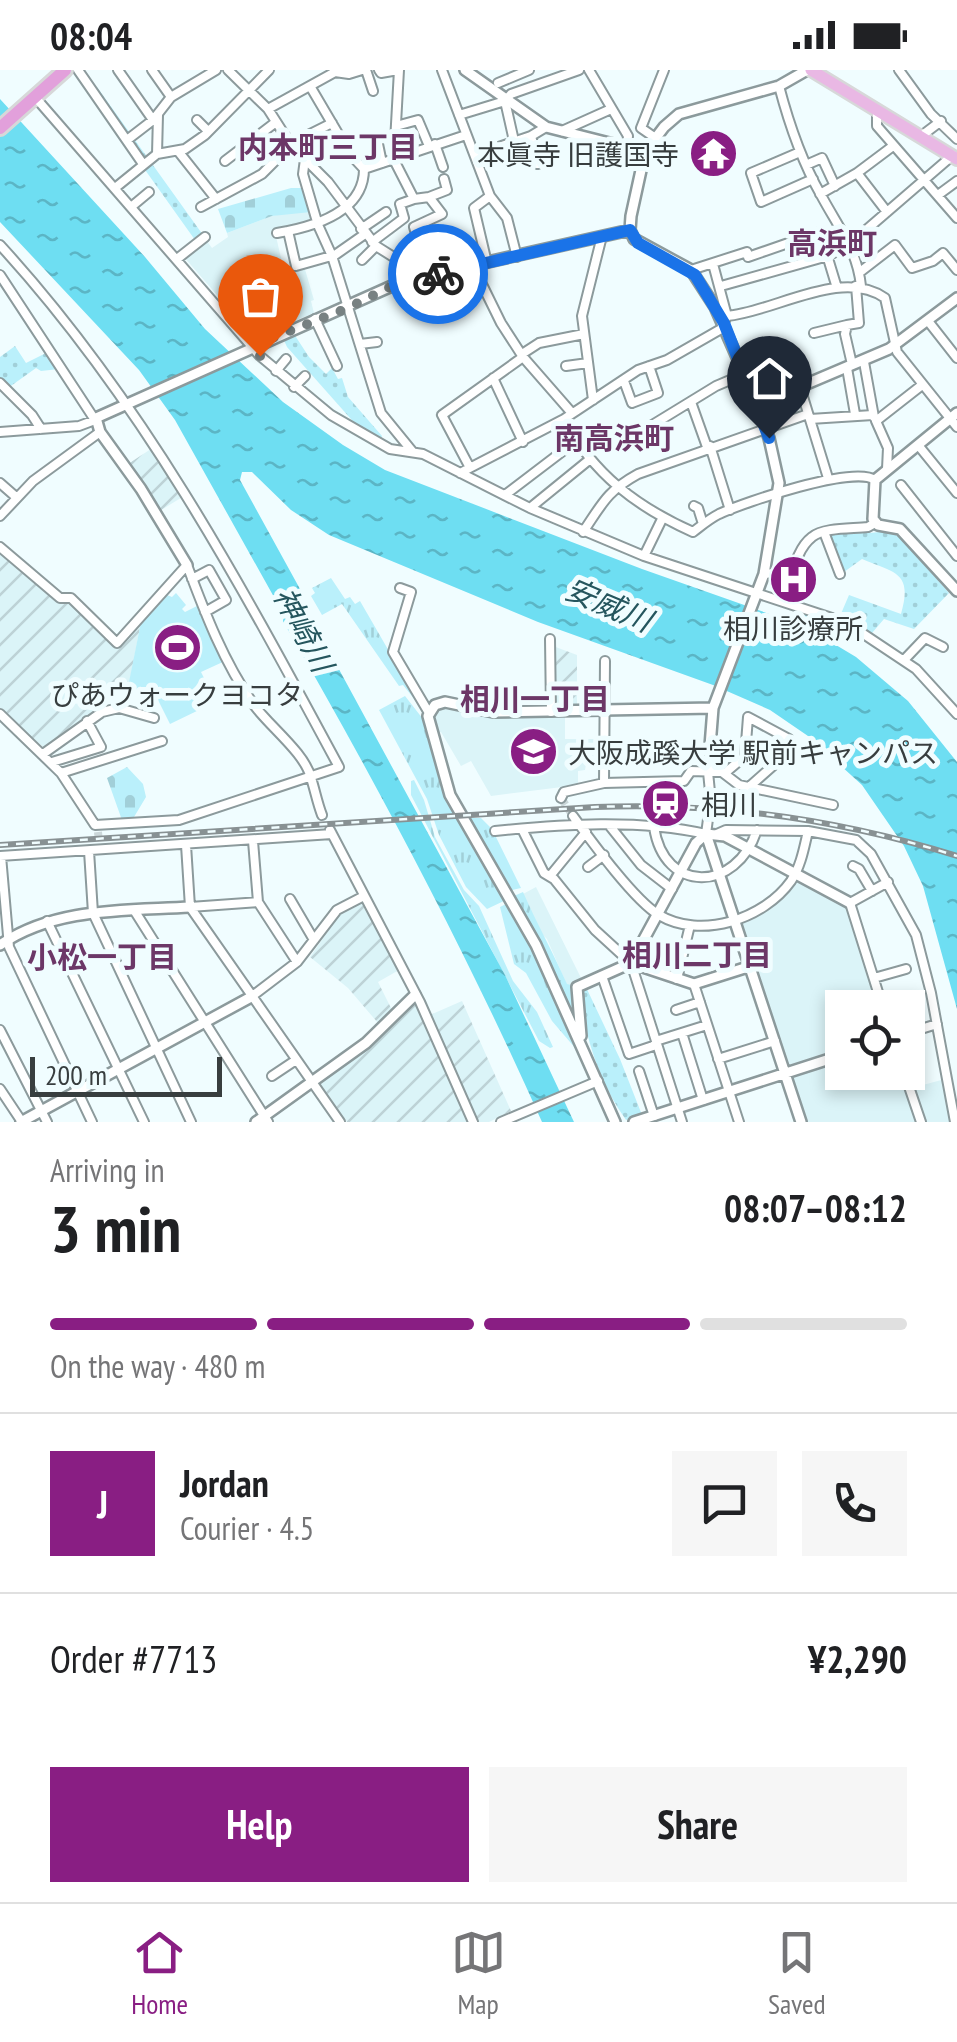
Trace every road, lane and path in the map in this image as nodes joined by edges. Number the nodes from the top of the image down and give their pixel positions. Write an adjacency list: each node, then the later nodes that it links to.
1 (65, 70): 26 (highway)
2 (78, 70): 49 (street)
3 (118, 70): 33 (street)
4 (152, 70): 27 (street)
5 (216, 70): 27 (street)
6 (228, 70): 24 (street)
7 (270, 70): 24 (street)
8 (364, 70): 20 (street); 25 (street)
9 (379, 70): 10 (street)
10 (398, 70): 38 (street)
11 (442, 70): 32 (street)
12 (466, 70): 23 (street)
13 (493, 70): 23 (street)
14 (529, 70): 23 (street)
15 (579, 70): 28 (street)
16 (589, 70): 30 (street)
17 (664, 70): 45 (street)
18 (809, 70): 22 (street); 31 (main road)
19 (899, 70): 35 (street)
20 (334, 71): 21 (street)
21 (310, 86): 29 (street); 37 (street)
22 (779, 86): 45 (street); 57 (street)
23 (497, 88): 28 (street)
24 (246, 91): 29 (street); 43 (street)
25 (373, 91)
26 (35, 97): 40 (highway); 78 (street)
27 (171, 97): 33 (street)
28 (505, 101): 32 (street); 39 (street); 50 (street)
29 (268, 109): 36 (street)
30 (611, 109): 41 (street); 54 (street)
31 (877, 111): 46 (main road); 53 (street)
32 (459, 116): 42 (street)
33 (155, 118): 49 (street); 58 (street)
34 (197, 120): 43 (street)
35 (941, 121): 46 (street); 48 (street)
36 (276, 122): 51 (street); 63 (street)
37 (332, 124): 51 (street); 70 (street)
38 (396, 126): 52 (street); 62 (street)
39 (546, 127): 41 (street); 44 (street)
40 (0, 128)
41 (562, 131): 54 (street)
42 (466, 135): 52 (street); 59 (street)
43 (208, 136): 55 (street)
44 (530, 136): 50 (street); 67 (street)
45 (654, 137): 56 (street)
46 (920, 137): 60 (main road)
47 (377, 139): 65 (street)
48 (957, 139)
49 (127, 140): 66 (street)
50 (514, 141): 59 (street)
51 (291, 145): 64 (street); 84 (street)
52 (432, 145): 62 (street); 69 (street)
53 (893, 146): 71 (street); 74 (street)
54 (627, 148): 56 (street)
55 (178, 151): 58 (street); 84 (street)
56 (645, 152): 93 (street)
57 (800, 152): 68 (street); 73 (street)
58 (156, 154): 66 (street)
59 (476, 154): 80 (street)
60 (955, 156): 74 (street)
61 (324, 158): 64 (street)
62 (394, 160): 65 (street); 85 (street)
63 (224, 161)
64 (308, 162): 88 (street); 92 (street)
65 (382, 163): 70 (street)
66 (143, 164): 78 (street)
67 (538, 164)
68 (806, 165): 73 (street); 77 (street)
69 (443, 166)
70 (364, 168): 88 (street)
71 (856, 173): 77 (street); 90 (street)
72 (444, 178): 83 (street)
73 (813, 179): 81 (street)
74 (923, 181): 82 (street); 90 (street)
75 (957, 181): 82 (street)
76 (501, 186): 80 (street)
77 (835, 186): 81 (street)
78 (115, 188): 86 (street)
79 (149, 192): 86 (street)
80 (489, 193): 104 (street); 108 (street)
81 (820, 194): 99 (street)
82 (938, 195): 91 (street)
83 (429, 197): 85 (street); 115 (street)
84 (216, 199): 87 (street)
85 (414, 199): 98 (street)
86 (131, 207): 105 (street)
87 (200, 207)
88 (345, 208): 92 (street); 98 (street)
89 (386, 212): 98 (street)
90 (886, 212): 99 (street)
91 (957, 218)
92 (318, 225): 94 (street); 102 (street)
93 (630, 230): 96 (street); 111 (street)
94 (288, 231): 95 (street); 102 (street)
95 (277, 233)
96 (602, 236): 104 (street); 126 (street)
97 (205, 237): 105 (street)
98 (368, 238): 102 (street); 106 (street); 115 (street)
99 (851, 243): 103 (street); 113 (street)
100 (0, 245): 101 (street)
101 (10, 255): 107 (street); 150 (street)
102 (332, 256): 120 (street)
103 (828, 256): 109 (street); 116 (street); 118 (street)
104 (517, 257): 108 (street)
105 (177, 259): 130 (street)
106 (362, 260)
107 (0, 262)
108 (487, 264): 110 (street)
109 (712, 264): 111 (street); 116 (street)
110 (472, 266): 115 (street); 131 (street)
111 (690, 270): 122 (street)
112 (957, 270): 113 (street)
113 (860, 272): 117 (street)
114 (0, 275): 158 (street)
115 (423, 277): 120 (street)
116 (721, 286): 122 (street)
117 (859, 286): 118 (street); 124 (street); 129 (street)
118 (837, 288): 122 (street)
119 (957, 298): 123 (street)
120 (348, 308): 121 (street); 128 (street)
121 (315, 319): 130 (street); 137 (street)
122 (726, 320): 139 (street); 141 (street)
123 (928, 320): 129 (street); 132 (street)
124 (847, 325): 125 (street); 136 (street)
125 (814, 332)
126 (584, 334): 131 (street); 134 (street)
127 (377, 342): 128 (street)
128 (360, 344): 167 (street)
129 (895, 346): 135 (street); 146 (street)
130 (250, 347): 140 (street); 150 (street)
131 (522, 355): 143 (street); 154 (street)
132 (957, 358)
133 (286, 359): 140 (street)
134 (588, 362): 138 (street); 149 (street)
135 (864, 362): 136 (street); 156 (street)
136 (849, 364): 148 (street); 153 (street)
137 (337, 366)
138 (566, 366)
139 (648, 366): 144 (street); 144 (street)
140 (276, 371): 147 (street)
141 (745, 374): 148 (street); 151 (street); 152 (street)
142 (305, 376): 147 (street)
143 (494, 378): 163 (street); 169 (street)
144 (624, 381): 149 (street)
145 (0, 383): 159 (street)
146 (922, 385): 156 (street); 157 (street)
147 (294, 387): 167 (street)
148 (800, 388): 152 (street); 155 (street)
149 (592, 400): 154 (street)
150 (129, 401): 158 (street); 222 (street)
151 (691, 402): 164 (street); 166 (street)
152 (757, 405): 160 (street)
153 (855, 414): 155 (street); 156 (street)
154 (568, 415): 163 (street); 164 (street)
155 (809, 416): 160 (street); 172 (street)
156 (874, 418): 170 (street)
157 (955, 419): 165 (street)
158 (95, 420): 159 (street); 162 (street)
159 (41, 429): 161 (street)
160 (765, 429): 166 (street); 177 (street)
161 (0, 432)
162 (100, 432): 180 (street); 194 (street)
163 (523, 442): 169 (street)
164 (577, 444): 168 (street); 179 (street)
165 (918, 444): 170 (street); 178 (street)
166 (709, 447): 176 (street); 183 (street)
167 (412, 451): 171 (street)
168 (590, 460): 176 (street); 182 (street)
169 (470, 466): 171 (street)
170 (888, 469): 173 (street)
171 (460, 473): 179 (street)
172 (828, 478): 173 (street); 177 (street)
173 (875, 480): 186 (street)
174 (0, 483): 180 (street)
175 (901, 484): 190 (street)
176 (615, 487): 185 (street); 188 (street)
177 (779, 494): 183 (street); 195 (street)
178 (957, 494)
179 (504, 495): 182 (street)
180 (16, 497): 184 (street)
181 (694, 506): 187 (street)
182 (530, 508): 188 (street)
183 (730, 510): 187 (street)
184 (0, 516)
185 (662, 517): 187 (street); 192 (street)
186 (874, 523): 189 (street); 199 (street)
187 (703, 524)
188 (583, 532): 192 (street)
189 (824, 532): 195 (street); 196 (street)
190 (950, 546): 193 (street)
191 (0, 548): 194 (street)
192 (644, 556): 200 (street)
193 (957, 556)
194 (187, 565): 197 (street)
195 (764, 574): 200 (street)
196 (840, 574)
197 (192, 579): 201 (street); 201 (street)
198 (400, 588): 211 (street)
199 (957, 591)
200 (757, 593): 204 (street); 208 (street)
201 (205, 612): 222 (street)
202 (550, 639): 210 (street)
203 (943, 646): 204 (street)
204 (904, 660): 207 (street)
205 (606, 661): 209 (street)
206 (957, 689): 207 (street)
207 (946, 698): 213 (street)
208 (715, 703): 209 (street); 221 (street)
209 (603, 711): 210 (street); 223 (street)
210 (551, 712): 211 (street)
211 (429, 713): 290 (street)
212 (0, 714): 217 (street)
213 (957, 714)
214 (154, 718): 215 (street)
215 (88, 720): 217 (street); 218 (street)
216 (162, 741): 219 (street)
217 (43, 754): 218 (street)
218 (52, 762): 219 (street)
219 (61, 772): 239 (street)
220 (725, 773): 221 (street); 224 (street); 224 (street)
221 (709, 776): 223 (street); 225 (street)
222 (312, 778): 228 (street); 239 (street)
223 (604, 783): 226 (street)
224 (749, 787): 227 (street)
225 (710, 792)
226 (561, 798)
227 (834, 805)
228 (322, 814)
229 (573, 816): 234 (street)
230 (708, 819): 238 (street)
231 (609, 826): 232 (street); 234 (street); 252 (street)
232 (654, 827): 238 (street); 247 (street)
233 (522, 829): 234 (street); 237 (street); 250 (street)
234 (583, 829): 243 (street); 250 (street)
235 (757, 830): 236 (street); 238 (street); 242 (street)
236 (808, 830): 249 (street); 251 (street)
237 (495, 831)
238 (712, 834): 242 (street); 247 (street); 248 (street)
239 (96, 840): 241 (street); 244 (street); 260 (street)
240 (253, 841): 241 (street); 254 (street); 256 (street)
241 (186, 845): 258 (street)
242 (750, 850): 248 (street); 249 (street)
243 (604, 855): 246 (street); 261 (street)
244 (0, 856): 268 (street)
245 (853, 866): 253 (street)
246 (588, 868)
247 (681, 871): 248 (street); 252 (street)
248 (721, 874): 262 (street)
249 (795, 874): 257 (street); 262 (street)
250 (550, 876): 270 (street)
251 (888, 882): 253 (street); 284 (street)
252 (672, 889): 261 (street)
253 (872, 891): 257 (street)
254 (364, 896): 267 (street); 278 (street)
255 (290, 899): 267 (street)
256 (258, 902): 258 (street); 269 (street)
257 (850, 903): 274 (street)
258 (190, 907): 259 (street); 279 (street)
259 (134, 910): 260 (street); 266 (street)
260 (93, 913): 263 (street); 291 (street)
261 (658, 914): 264 (street); 270 (street)
262 (736, 919): 264 (street); 271 (street)
263 (47, 921): 268 (street); 296 (street)
264 (690, 924): 275 (street)
265 (162, 930): 266 (street)
266 (150, 937): 282 (street)
267 (314, 940): 269 (street)
268 (3, 942): 303 (street)
269 (298, 962): 279 (street)
270 (631, 963): 273 (street); 275 (street); 289 (street)
271 (751, 966): 276 (street); 288 (street)
272 (906, 969): 274 (street)
273 (602, 976): 289 (street); 290 (street)
274 (874, 978): 277 (street)
275 (677, 979): 276 (street)
276 (694, 984): 280 (street)
277 (878, 990)
278 (416, 996): 299 (street); 316 (street)
279 (251, 998): 282 (street); 293 (street)
280 (700, 1002): 281 (street); 283 (street)
281 (676, 1010)
282 (203, 1024): 291 (street); 309 (street)
283 (707, 1024): 287 (street); 292 (street)
284 (937, 1024): 285 (street); 324 (street)
285 (925, 1028)
286 (0, 1030): 307 (street)
287 (682, 1033): 289 (street); 305 (street)
288 (775, 1041): 292 (street); 297 (street)
289 (656, 1043): 295 (street)
290 (581, 1044): 300 (street)
291 (159, 1048): 296 (street); 314 (street)
292 (718, 1059): 304 (street)
293 (296, 1060): 298 (street); 299 (street)
294 (825, 1060): 297 (street)
295 (664, 1069): 306 (street); 308 (street)
296 (118, 1070): 303 (street); 313 (street)
297 (785, 1073): 304 (street); 322 (street)
298 (272, 1076)
299 (312, 1082): 309 (street); 315 (street)
300 (594, 1083): 317 (street); 318 (street)
301 (0, 1090): 310 (street)
302 (910, 1090): 323 (street)
303 (76, 1092): 307 (street); 312 (street)
304 (729, 1092): 305 (street); 321 (street)
305 (703, 1100): 306 (street)
306 (678, 1108): 308 (street); 320 (street)
307 (41, 1111): 310 (street); 311 (street)
308 (654, 1116): 319 (street)
309 (262, 1120)
310 (22, 1122)
311 (48, 1122)
312 (92, 1122)
313 (144, 1122)
314 (191, 1122)
315 (340, 1122)
316 (473, 1122)
317 (501, 1122)
318 (615, 1122)
319 (634, 1122)
320 (682, 1122)
321 (739, 1122)
322 (801, 1122)
323 (921, 1122)
324 (955, 1122)

